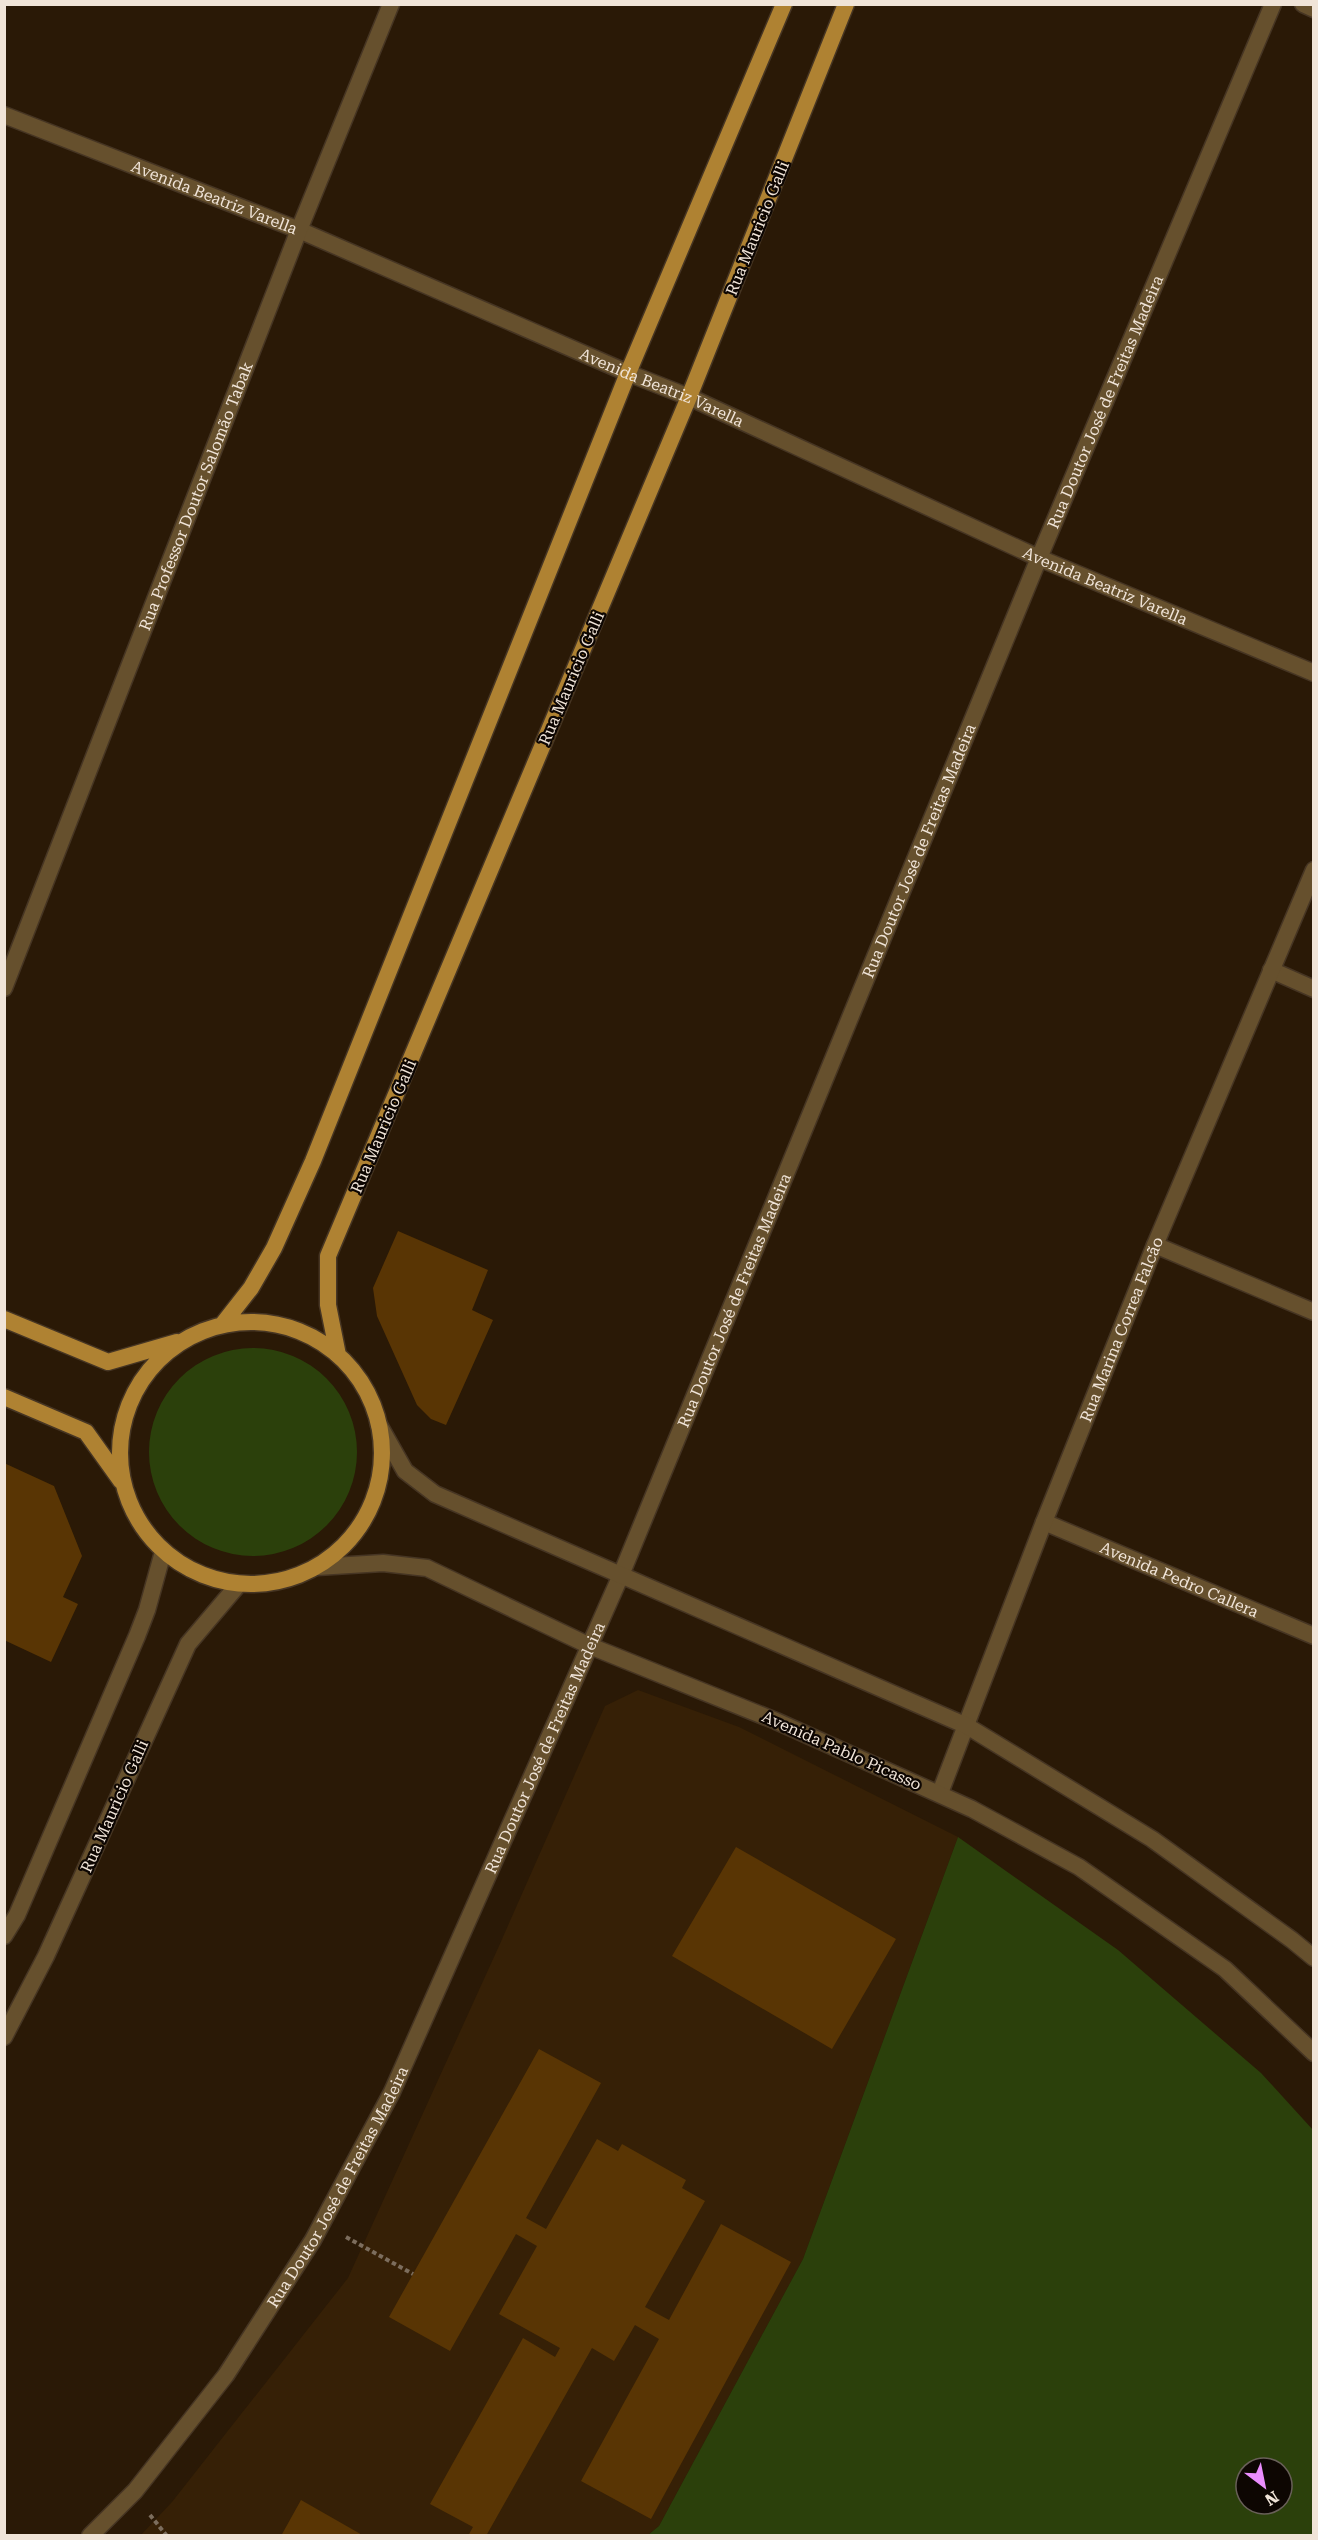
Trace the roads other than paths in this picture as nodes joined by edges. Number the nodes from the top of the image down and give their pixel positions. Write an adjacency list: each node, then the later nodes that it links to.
1 (391, 4): 8 (street, Rua Professor Doutor Salomão Tabak)
2 (784, 4): 9 (main road)
3 (846, 4): 10 (main road, Rua Mauricio Galli)
4 (1273, 4): 11 (street, Rua Doutor José de Freitas Madeira)
5 (1303, 4): 6 (street)
6 (1314, 9)
7 (4, 115): 8 (street, Avenida Beatriz Varella)
8 (299, 230): 9 (street, Avenida Beatriz Varella); 15 (street, Rua Professor Doutor Salomão Tabak)
9 (628, 373): 10 (street, Avenida Beatriz Varella); 20 (main road)
10 (689, 396): 11 (street, Avenida Beatriz Varella); 22 (main road, Rua Mauricio Galli)
11 (1039, 558): 12 (street, Avenida Beatriz Varella); 29 (street, Rua Doutor José de Freitas Madeira)
12 (1314, 673)
13 (1314, 870): 14 (street, Rua Marina Correa Falcão)
14 (1271, 970): 16 (street); 17 (street, Rua Marina Correa Falcão)
15 (4, 988)
16 (1314, 989)
17 (1155, 1245): 18 (street); 26 (street, Rua Marina Correa Falcão)
18 (1314, 1312)
19 (4, 1319): 21 (main road)
20 (222, 1325): 21 (main road); 22 (main road)
21 (184, 1340): 25 (main road)
22 (338, 1355): 24 (main road)
23 (4, 1396): 25 (main road)
24 (380, 1425): 28 (main road); 29 (street)
25 (122, 1482): 27 (main road)
26 (1044, 1522): 31 (street, Avenida Pedro Callera); 33 (street, Rua Marina Correa Falcão)
27 (163, 1552): 30 (main road); 35 (street)
28 (317, 1567): 30 (main road); 32 (street, Avenida Pablo Picasso)
29 (621, 1575): 32 (street, Rua Doutor José de Freitas Madeira); 33 (street)
30 (238, 1585): 37 (street, Rua Mauricio Galli)
31 (1314, 1636)
32 (590, 1646): 34 (street, Avenida Pablo Picasso); 39 (street, Rua Doutor José de Freitas Madeira)
33 (966, 1726): 34 (street, Rua Marina Correa Falcão); 36 (street)
34 (940, 1793): 38 (street, Avenida Pablo Picasso)
35 (4, 1936)
36 (1314, 1958)
37 (4, 2037)
38 (1314, 2053)
39 (90, 2535)

